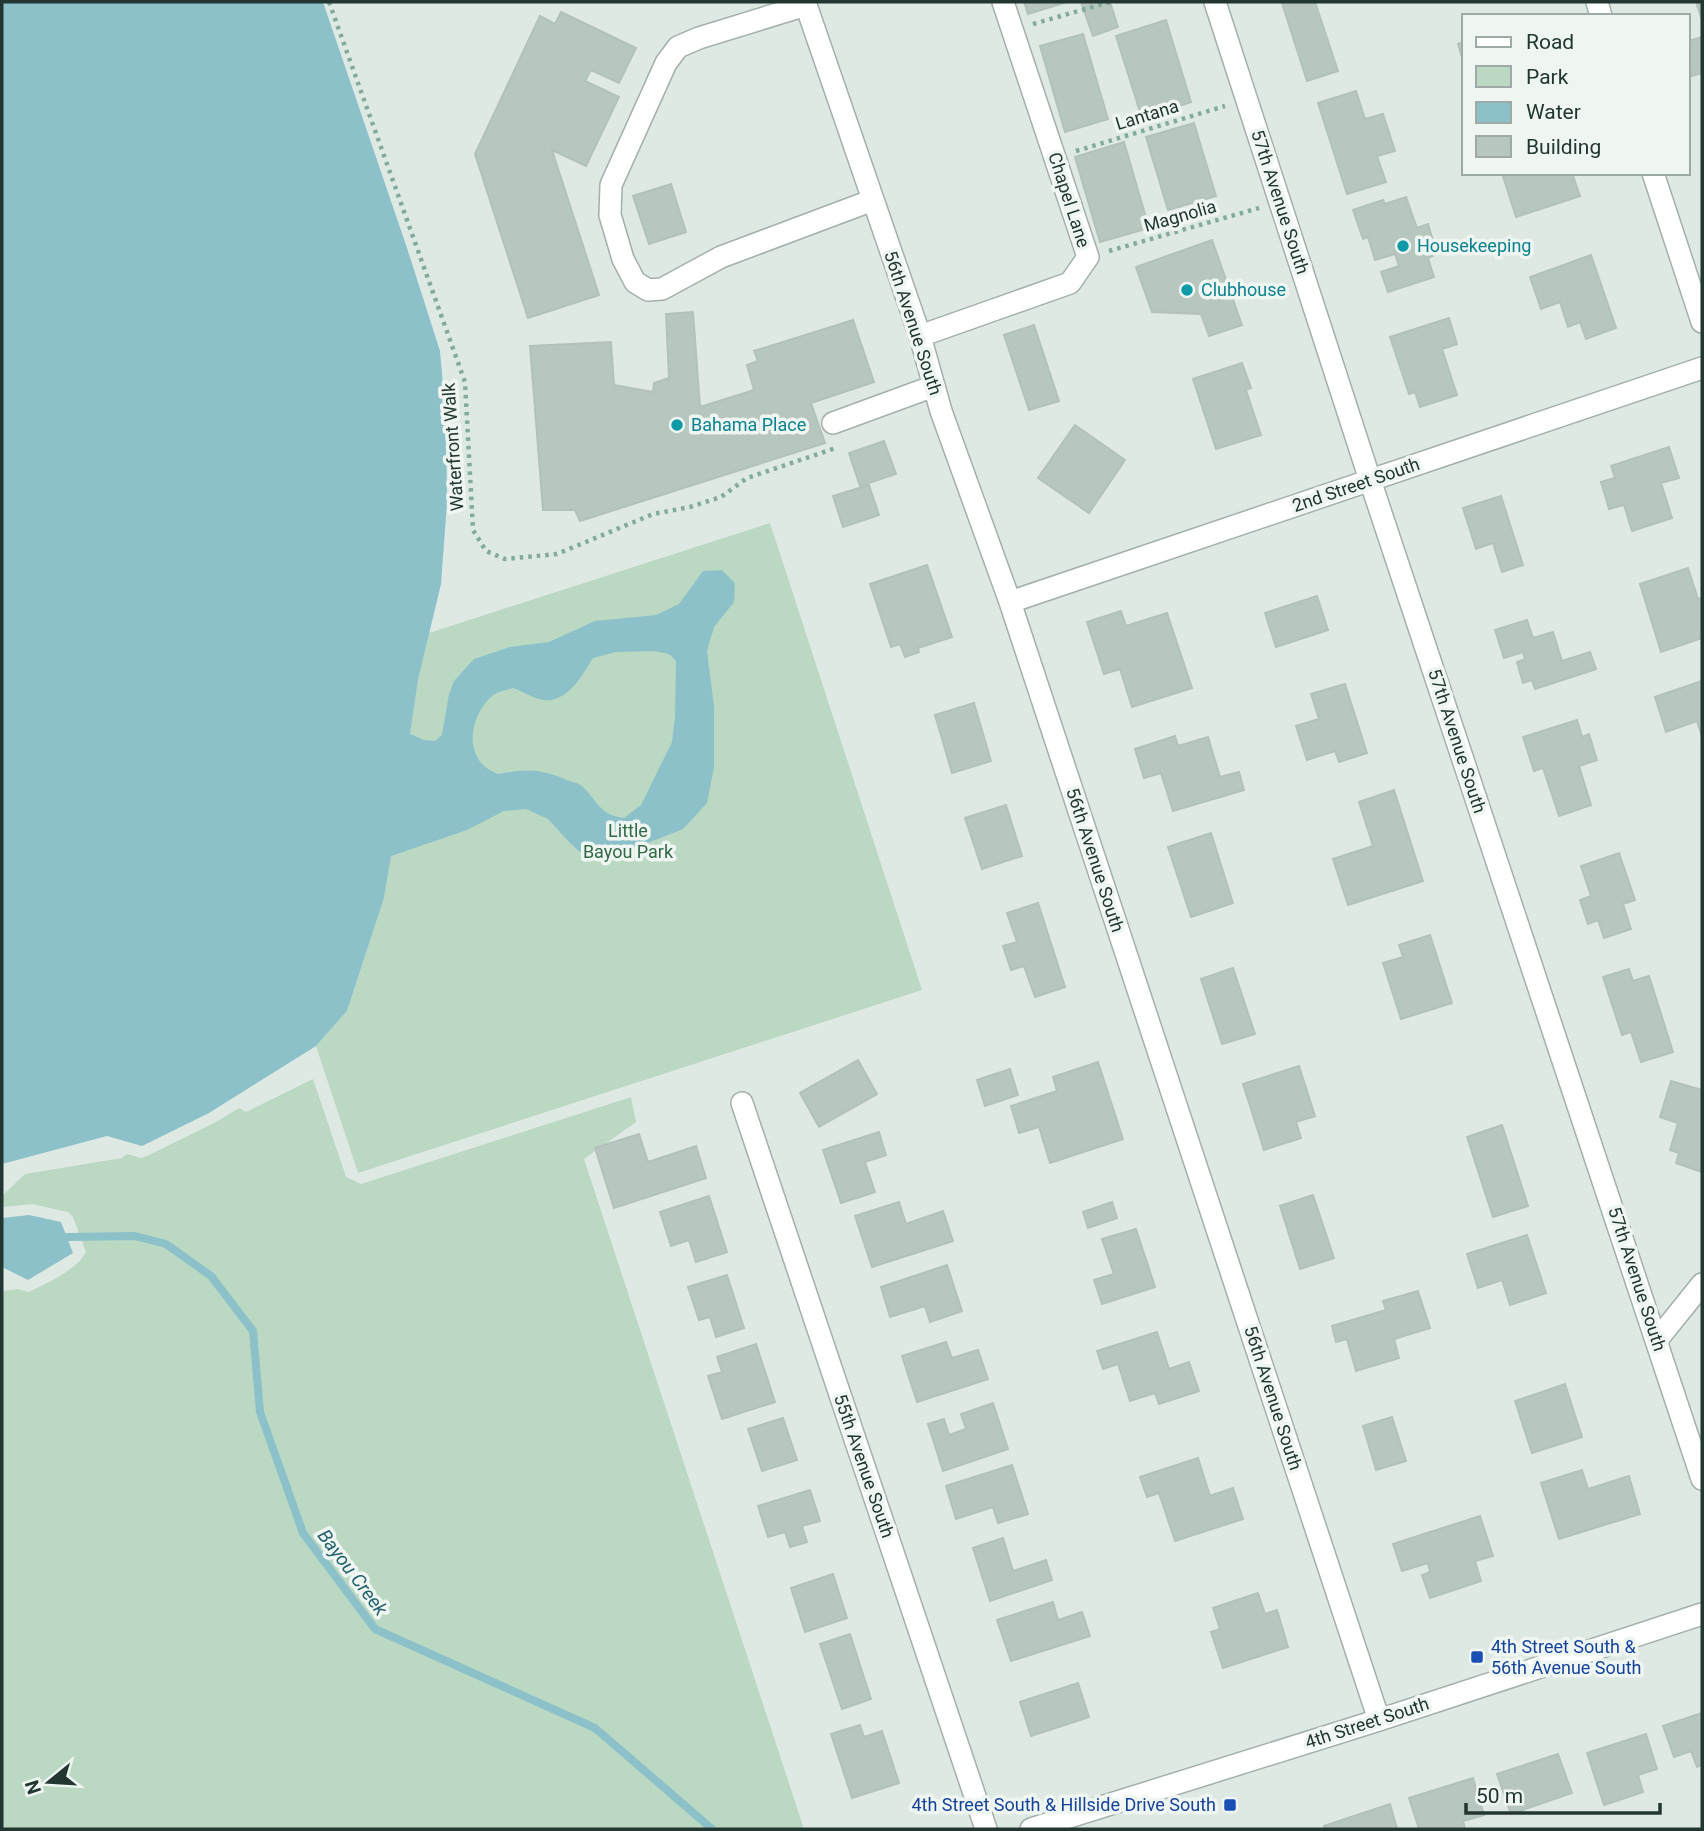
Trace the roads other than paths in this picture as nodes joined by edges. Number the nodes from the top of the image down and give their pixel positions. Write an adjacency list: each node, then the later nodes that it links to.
1 (1003, 2): 7 (street, Chapel Lane)
2 (1215, 2): 11 (street, 57th Avenue South)
3 (806, 3): 5 (street, 56th Avenue South); 5 (street)
4 (1654, 175): 6 (street)
5 (873, 200): 7 (street, 56th Avenue South)
6 (1702, 322)
7 (920, 336): 9 (street, 56th Avenue South)
8 (1702, 368): 11 (street, 2nd Street South)
9 (934, 386): 10 (street); 12 (street, 56th Avenue South)
10 (833, 424)
11 (1370, 480): 12 (street, 2nd Street South); 15 (street, 57th Avenue South)
12 (1010, 602): 18 (street, 56th Avenue South)
13 (742, 1103): 20 (street, 55th Avenue South)
14 (1702, 1284): 15 (street)
15 (1657, 1340): 16 (street, 57th Avenue South)
16 (1702, 1479)
17 (1702, 1614): 18 (street, 4th Street South)
18 (1379, 1720): 19 (street, 4th Street South)
19 (1042, 1828)
20 (986, 1829)

